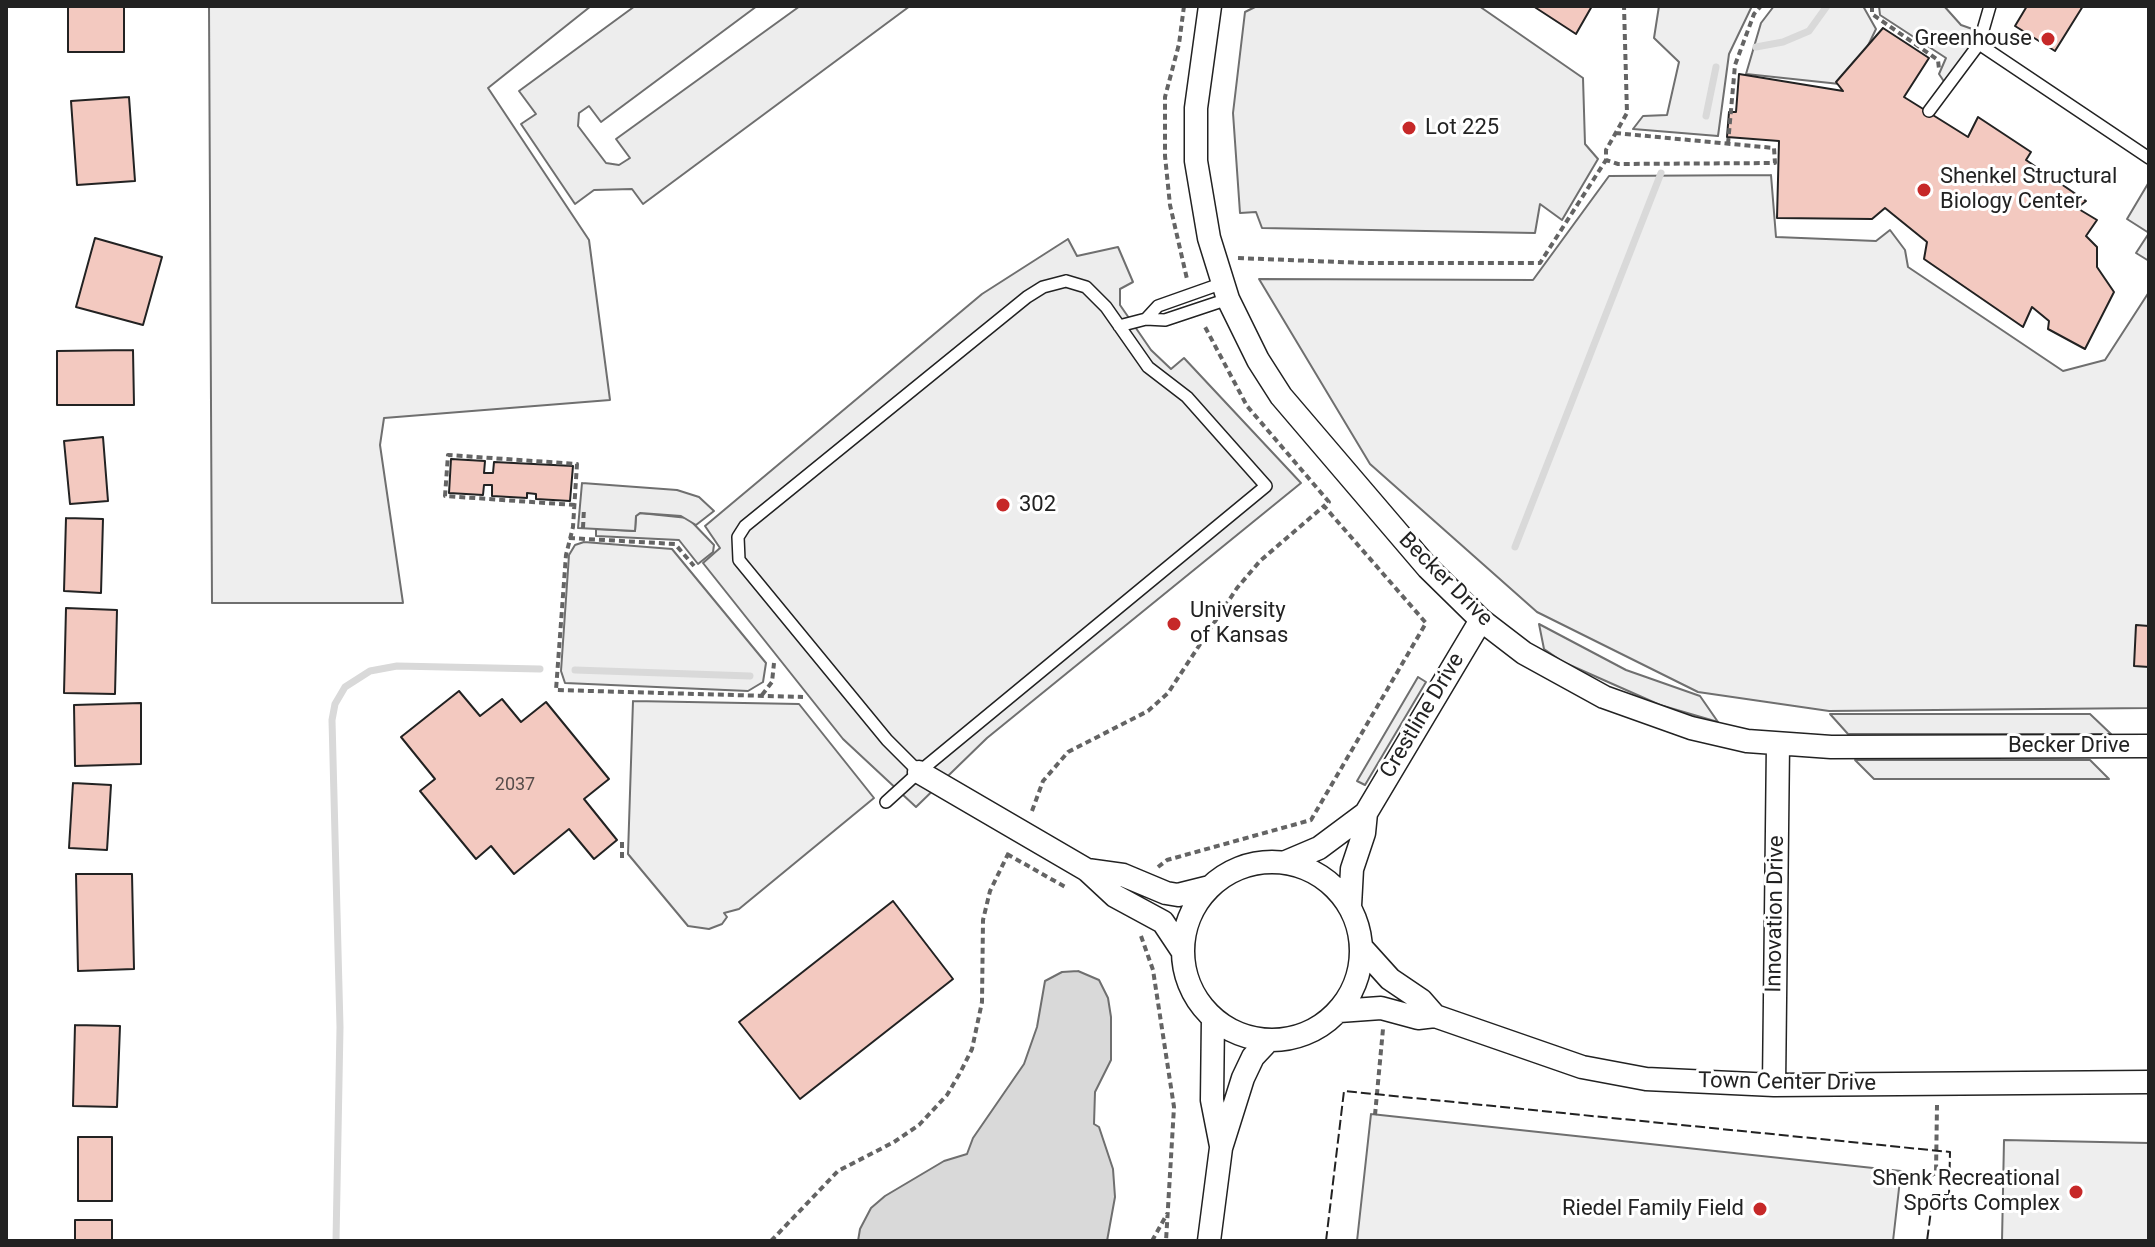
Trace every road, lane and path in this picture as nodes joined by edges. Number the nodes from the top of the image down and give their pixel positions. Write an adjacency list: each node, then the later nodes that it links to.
1 (1210, 6): 14 (street, Becker Drive)
2 (1624, 6): 9 (path)
3 (1761, 6): 10 (path)
4 (1872, 6): 7 (path)
5 (1990, 6): 6 (lane)
6 (1979, 44): 7 (lane); 11 (lane)
7 (1944, 89): 8 (lane)
8 (1929, 111)
9 (1615, 133): 10 (path); 12 (path)
10 (1728, 144): 12 (path)
11 (2149, 158)
12 (1606, 160): 13 (path)
13 (1231, 259)
14 (1226, 291): 15 (lane); 15 (lane); 23 (street, Becker Drive)
15 (1146, 319): 16 (lane)
16 (1119, 326): 30 (lane); 30 (lane)
17 (575, 505): 17 (path); 21 (path)
18 (1324, 506): 33 (path)
19 (584, 508): 20 (path)
20 (583, 528)
21 (569, 538): 22 (path); 26 (path)
22 (694, 566)
23 (1481, 620): 28 (street, Becker Drive); 32 (street, Crestline Drive)
24 (1426, 623): 39 (path)
25 (774, 663): 26 (path)
26 (760, 696): 27 (path)
27 (803, 697)
28 (1778, 744): 29 (street, Becker Drive); 52 (street, Innovation Drive)
29 (2149, 746)
30 (919, 772): 31 (lane); 38 (street)
31 (886, 802)
32 (1366, 813): 37 (street, Crestline Drive); 41 (street, Crestline Drive)
33 (1028, 819)
34 (622, 839): 36 (path)
35 (1011, 848): 57 (path)
36 (622, 858)
37 (1286, 862): 40 (street); 41 (street)
38 (1087, 870): 40 (street); 44 (street)
39 (1156, 872)
40 (1210, 887): 44 (street)
41 (1350, 906): 43 (street)
42 (1135, 929): 56 (path)
43 (1362, 948): 45 (street); 46 (street, Town Center Drive)
44 (1183, 952): 47 (street)
45 (1339, 1011): 46 (street, Town Center Drive); 49 (street)
46 (1435, 1016): 52 (street, Town Center Drive)
47 (1213, 1018): 49 (street); 54 (street)
48 (1384, 1019): 53 (path)
49 (1269, 1040): 54 (street)
50 (2149, 1082): 51 (street, Town Center Drive)
51 (1937, 1084): 52 (street, Town Center Drive); 55 (path)
52 (1774, 1085)
53 (1375, 1115)
54 (1221, 1148): 60 (street)
55 (1900, 1176)
56 (1168, 1212): 58 (path); 59 (path)
57 (771, 1241)
58 (1152, 1241)
59 (1166, 1241)
60 (1209, 1241)

